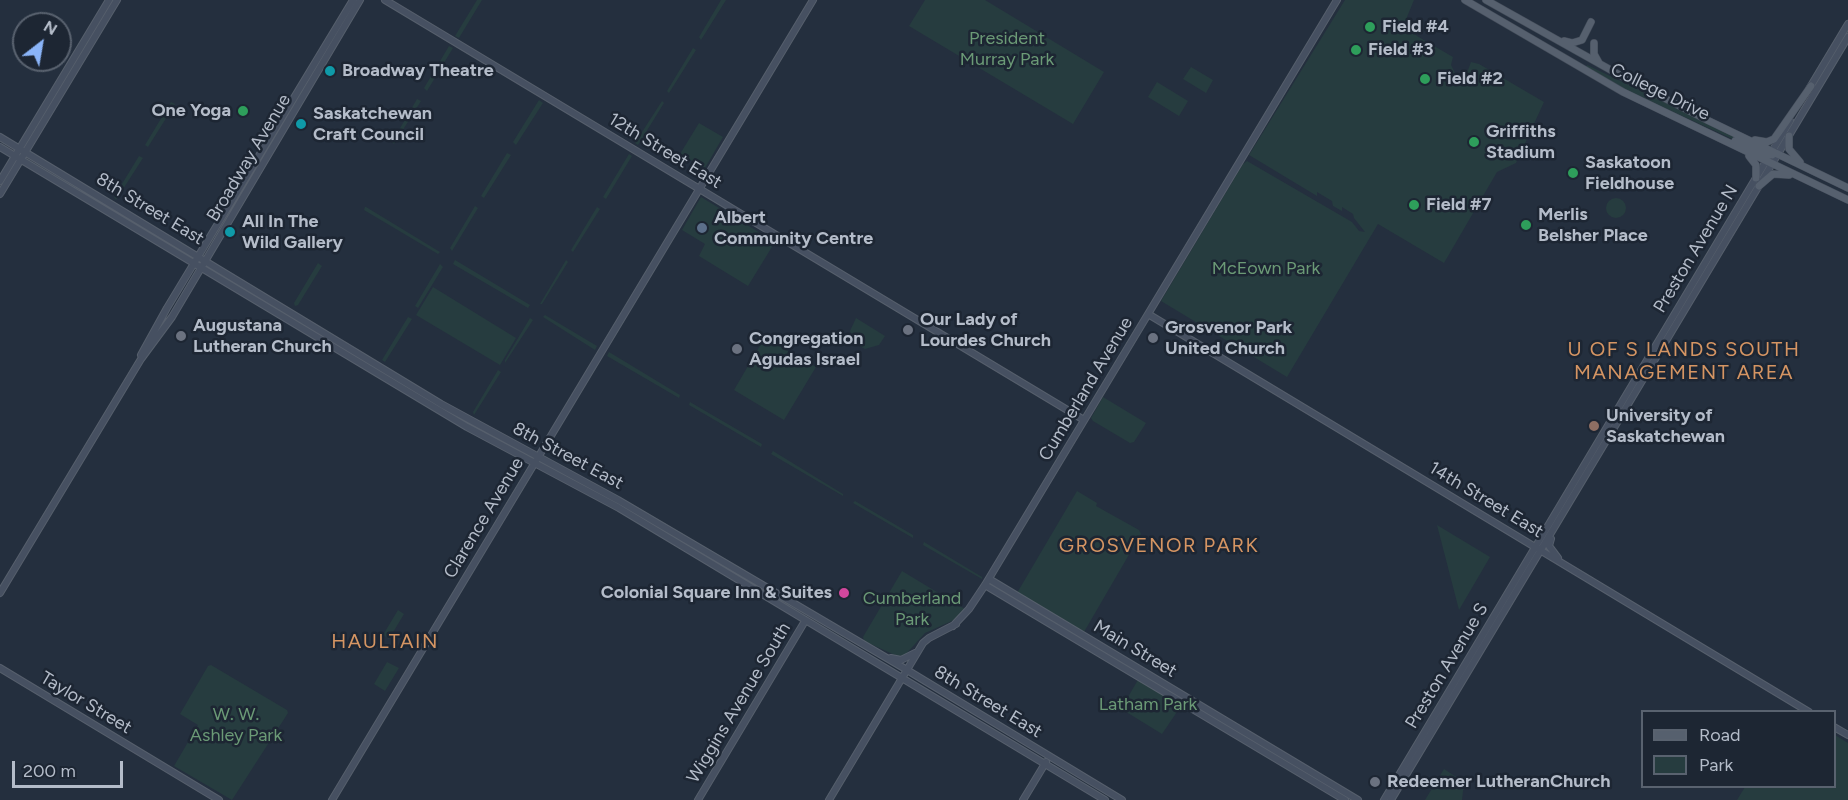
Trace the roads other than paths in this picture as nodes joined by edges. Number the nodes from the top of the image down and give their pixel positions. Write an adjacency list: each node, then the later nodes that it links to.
1 (110, 0): 23 (main road)
2 (117, 0): 23 (main road)
3 (353, 0): 35 (main road, Broadway Avenue)
4 (360, 0): 35 (main road, Broadway Avenue)
5 (385, 0): 32 (main road, 12th Street East)
6 (813, 0): 32 (main road, Clarence Avenue)
7 (1337, 0): 38 (main road, Cumberland Avenue)
8 (1465, 0): 17 (main road, College Drive)
9 (1486, 0): 12 (main road, College Drive)
10 (1591, 22): 12 (main road)
11 (1848, 24): 16 (main road)
12 (1543, 33): 15 (main road, College Drive)
13 (1848, 38): 18 (main road)
14 (1594, 43): 15 (main road)
15 (1601, 65): 20 (main road, College Drive)
16 (1811, 86): 20 (main road); 25 (main road)
17 (1639, 100): 22 (main road, College Drive); 25 (main road)
18 (1789, 136): 25 (main road); 26 (main road)
19 (0, 137): 23 (main road, 8th Street East)
20 (1743, 138): 25 (main road, College Drive)
21 (0, 147): 24 (main road, 8th Street East)
22 (1743, 150): 25 (main road, College Drive); 30 (main road)
23 (22, 151): 24 (main road); 35 (main road, 8th Street East)
24 (18, 158): 28 (main road); 33 (main road); 36 (main road, 8th Street East)
25 (1772, 158): 26 (main road, College Drive); 27 (main road, College Drive); 29 (main road); 30 (main road, Preston Avenue N)
26 (1807, 168): 29 (main road, College Drive)
27 (1800, 178): 30 (main road); 34 (main road, College Drive)
28 (0, 181)
29 (1834, 181): 31 (main road, College Drive)
30 (1757, 182): 42 (main road, Preston Avenue N); 43 (main road, Preston Avenue N)
31 (1848, 188)
32 (699, 189): 40 (main road, 12th Street East); 41 (main road, Clarence Avenue)
33 (0, 194)
34 (1848, 201)
35 (202, 258): 36 (main road, Broadway Avenue); 37 (main road, Broadway Avenue); 41 (main road, 8th Street East)
36 (194, 264): 37 (main road, 8th Street East); 39 (main road, Broadway Avenue)
37 (201, 268): 39 (main road, Broadway Avenue); 41 (main road, 8th Street East)
38 (1148, 314): 40 (main road, Cumberland Avenue); 43 (main road, 14th Street East)
39 (141, 359): 46 (main road, Broadway Avenue)
40 (1084, 420): 45 (main road, Cumberland Avenue)
41 (536, 460): 47 (main road, 8th Street East); 49 (main road, 8th Street East); 59 (main road, Clarence Avenue)
42 (1560, 519): 43 (main road, Preston Avenue N); 44 (main road)
43 (1538, 549): 44 (main road, 14th Street East); 67 (main road, Preston Avenue S); 68 (main road, Preston Avenue S)
44 (1560, 561): 53 (main road, 14th Street East)
45 (987, 582): 48 (main road, Cumberland Avenue); 65 (main road, Main Street); 66 (main road, Main Street)
46 (0, 593)
47 (805, 621): 52 (main road, 8th Street East); 60 (main road, Wiggins Avenue South)
48 (918, 651): 49 (main road); 51 (main road)
49 (879, 654): 51 (main road, 8th Street East)
50 (0, 669): 58 (main road, Taylor Street)
51 (907, 670): 52 (main road); 55 (main road, 8th Street East)
52 (902, 678): 54 (main road, 8th Street East); 61 (main road)
53 (1807, 710)
54 (988, 729): 55 (main road); 57 (main road, 8th Street East)
55 (1021, 740): 56 (main road, 8th Street East)
56 (1049, 756): 57 (main road); 64 (main road, 8th Street East)
57 (1045, 764): 62 (main road); 63 (main road, 8th Street East)
58 (219, 800)
59 (332, 800)
60 (698, 800)
61 (829, 800)
62 (1023, 800)
63 (1105, 800)
64 (1122, 800)
65 (1345, 800)
66 (1358, 800)
67 (1384, 800)
68 (1391, 800)

